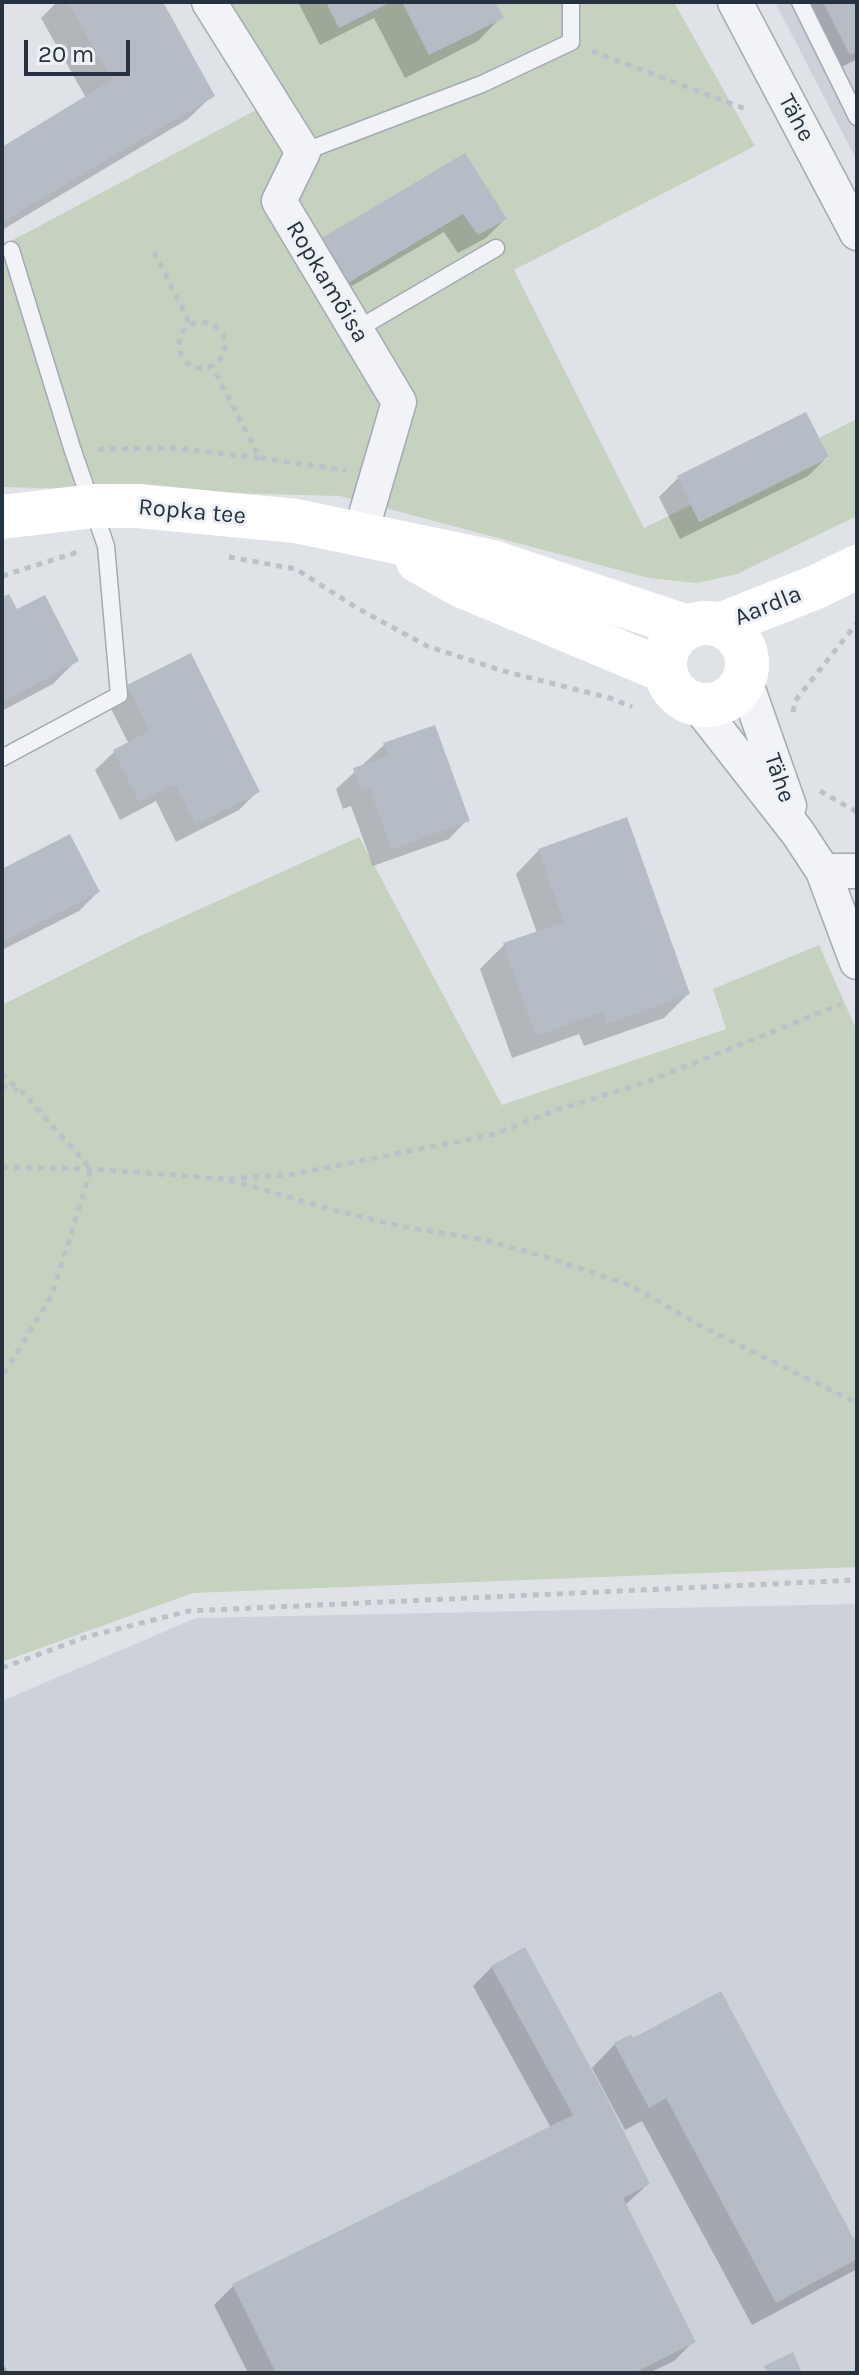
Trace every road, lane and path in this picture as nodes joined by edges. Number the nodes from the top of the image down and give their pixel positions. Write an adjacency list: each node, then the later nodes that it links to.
1 (209, 2): 8 (street)
2 (571, 2): 5 (lane)
3 (735, 2): 9 (street, Tähe)
4 (800, 2): 7 (lane)
5 (571, 42): 6 (path); 8 (lane)
6 (748, 110)
7 (857, 117)
8 (303, 152): 14 (street, Ropkamõisa)
9 (857, 233)
10 (496, 248): 14 (lane)
11 (11, 250): 16 (lane)
12 (154, 252): 13 (path)
13 (190, 324): 15 (path); 15 (path)
14 (356, 330): 18 (street, Ropkamõisa)
15 (212, 366): 17 (path)
16 (73, 451): 17 (path); 20 (lane)
17 (260, 458): 18 (path)
18 (378, 477): 21 (street, Ropkamõisa)
19 (2, 517): 20 (street, Ropka tee)
20 (100, 526): 21 (street, Ropka tee); 24 (path); 31 (lane)
21 (370, 538): 26 (street, Ropka tee); 27 (street, Ropka tee)
22 (225, 556): 29 (path)
23 (857, 567): 26 (street, Aardla)
24 (2, 576)
25 (857, 623): 30 (path)
26 (724, 645): 27 (street); 28 (street); 34 (street, Tähe)
27 (665, 671): 28 (street)
28 (697, 704): 34 (street, Tähe)
29 (632, 707)
30 (791, 723)
31 (2, 758)
32 (815, 788): 33 (path)
33 (857, 812)
34 (798, 833): 35 (street, Tähe)
35 (823, 871): 36 (street); 37 (street, Tähe)
36 (857, 871)
37 (857, 962)
38 (841, 1004): 44 (path)
39 (2, 1074): 41 (path)
40 (2, 1085): 41 (path)
41 (23, 1093): 43 (path)
42 (2, 1167): 43 (path)
43 (91, 1169): 44 (path); 45 (path)
44 (226, 1179): 46 (path)
45 (2, 1377)
46 (857, 1403)
47 (857, 1580): 48 (path)
48 (2, 1668)

